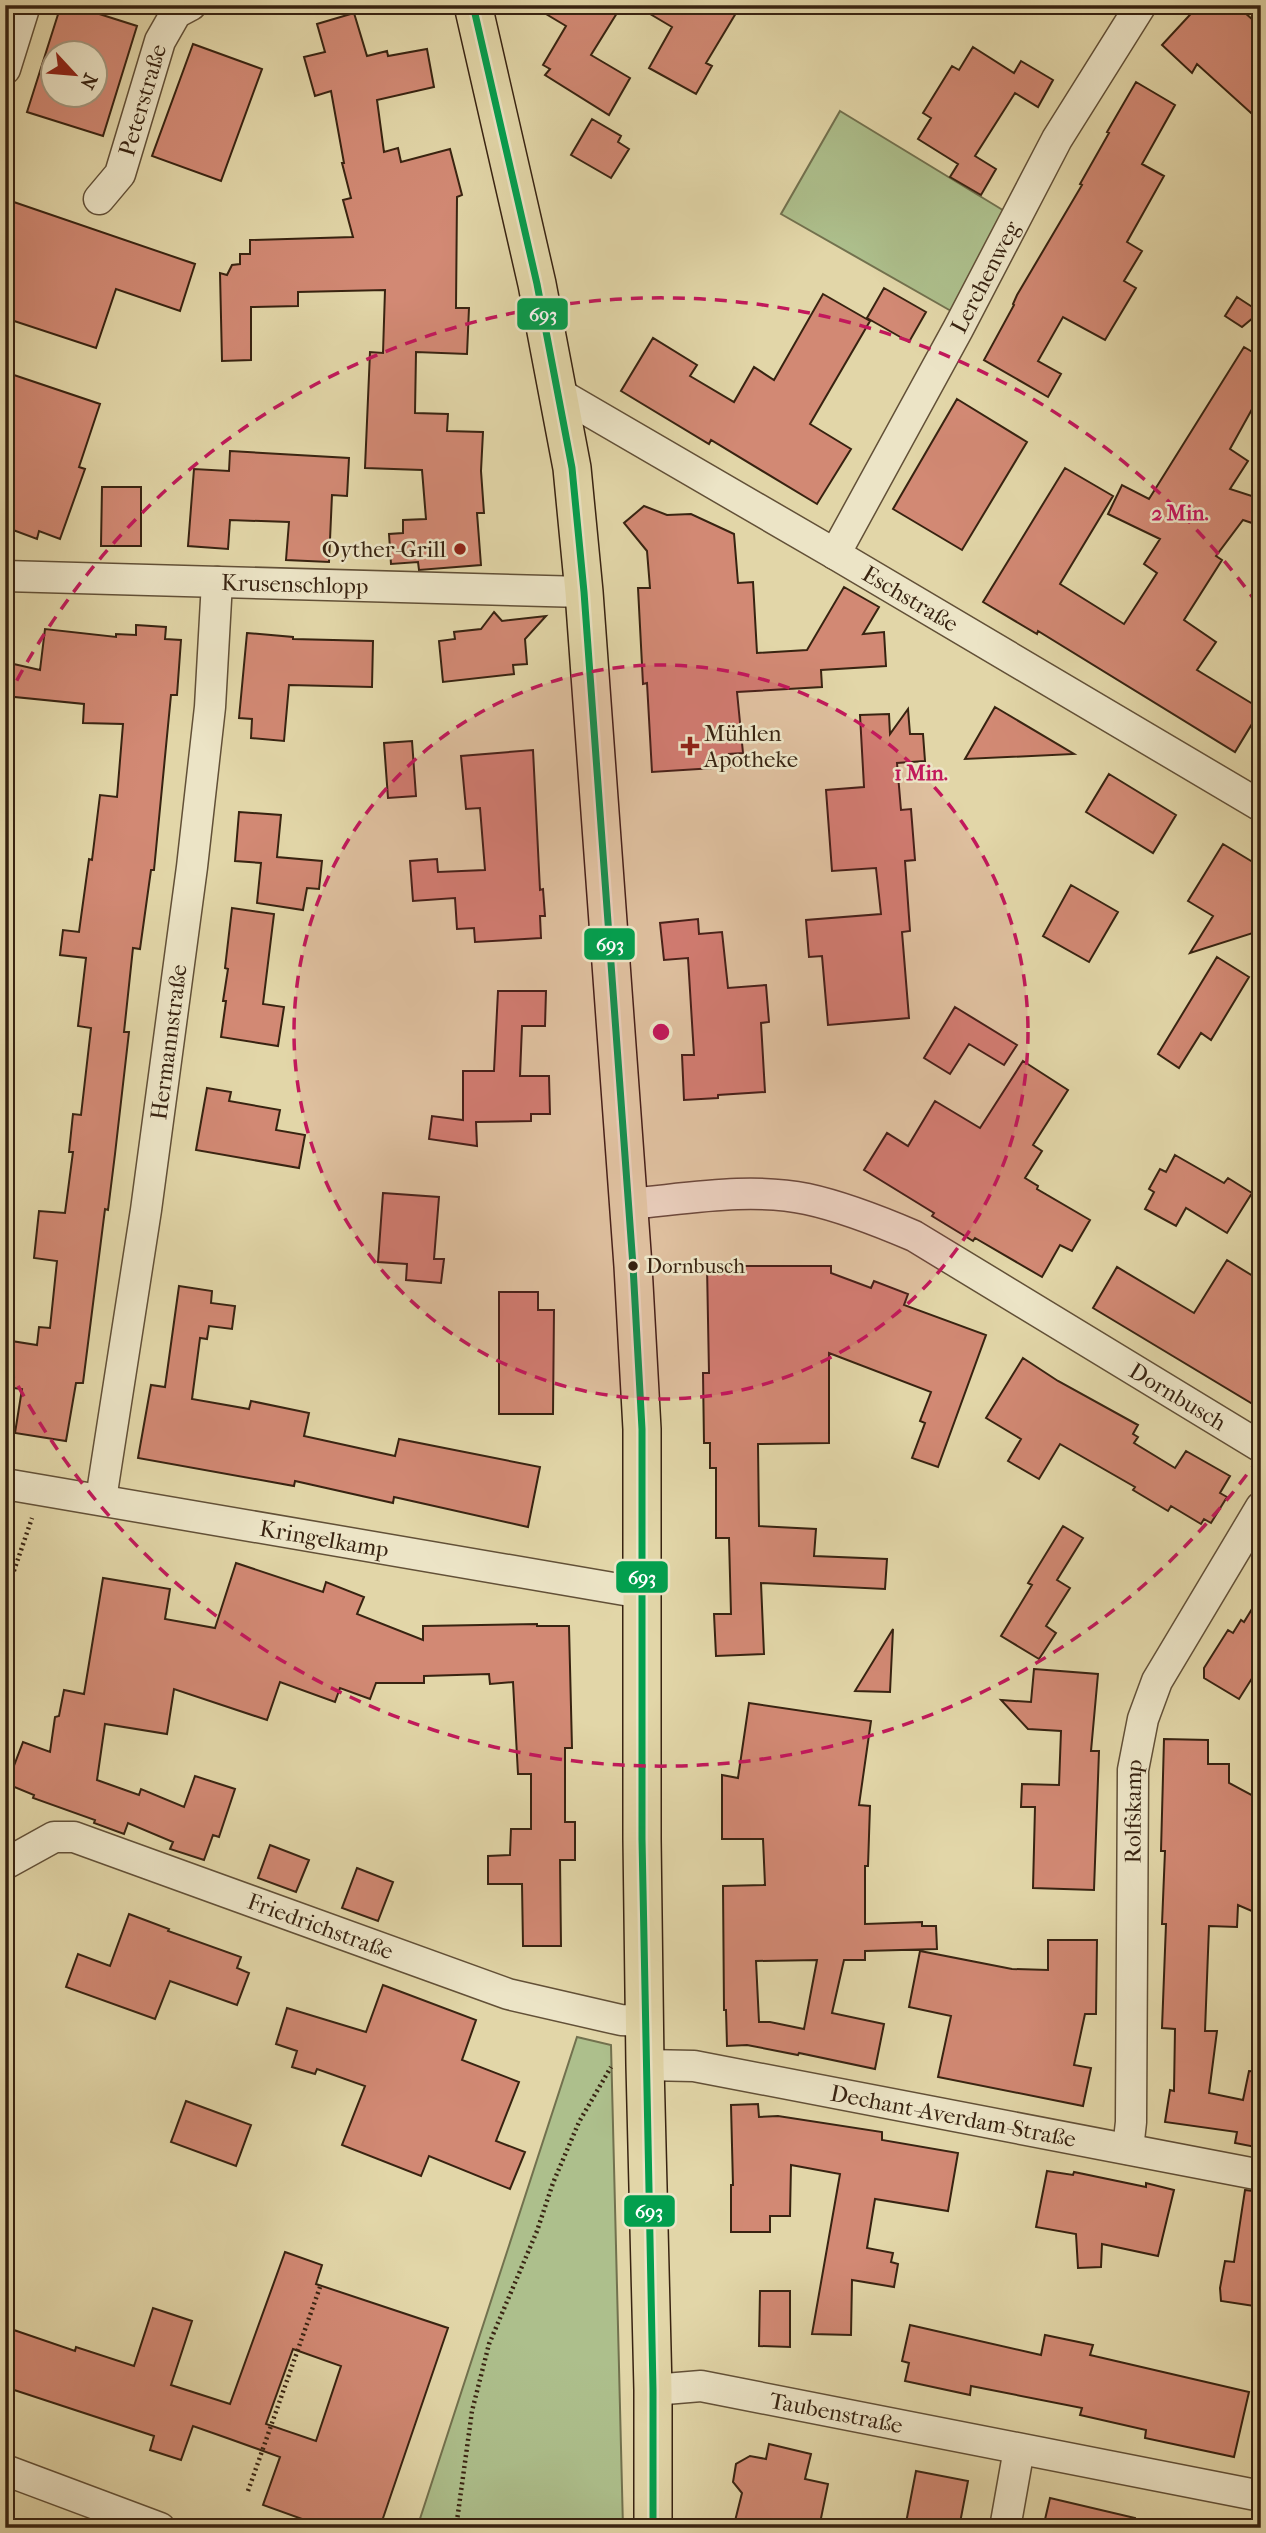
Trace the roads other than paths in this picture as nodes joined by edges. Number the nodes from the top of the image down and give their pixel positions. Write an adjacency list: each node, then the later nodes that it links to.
1 (25, 5): 5 (street)
2 (473, 5): 7 (main road)
3 (1141, 5): 8 (street, Lerchenweg)
4 (175, 8): 6 (street, Peterstraße)
5 (5, 69)
6 (99, 199)
7 (558, 393): 8 (street, Eschstraße); 11 (main road)
8 (835, 554): 12 (street, Eschstraße)
9 (5, 576): 10 (street, Krusenschlopp)
10 (216, 582): 11 (street, Krusenschlopp); 16 (street, Hermannstraße)
11 (584, 592): 13 (main road)
12 (1261, 806)
13 (628, 1204): 14 (street, Dornbusch); 18 (main road)
14 (1261, 1447)
15 (5, 1484): 16 (street, Kringelkamp)
16 (101, 1499): 18 (street, Kringelkamp)
17 (1261, 1507): 22 (street, Rolfskamp)
18 (642, 1593): 20 (main road)
19 (5, 1864): 20 (street, Friedrichstraße)
20 (630, 2020): 21 (main road)
21 (645, 2065): 22 (street, Dechant-Averdam-Straße); 24 (main road)
22 (1128, 2150): 23 (street, Dechant-Averdam-Straße)
23 (1261, 2175)
24 (653, 2390): 25 (street, Taubenstraße); 29 (main road)
25 (1019, 2449): 27 (street, Taubenstraße); 30 (street)
26 (5, 2470): 28 (street)
27 (1261, 2496)
28 (160, 2528)
29 (653, 2528)
30 (1005, 2528)

